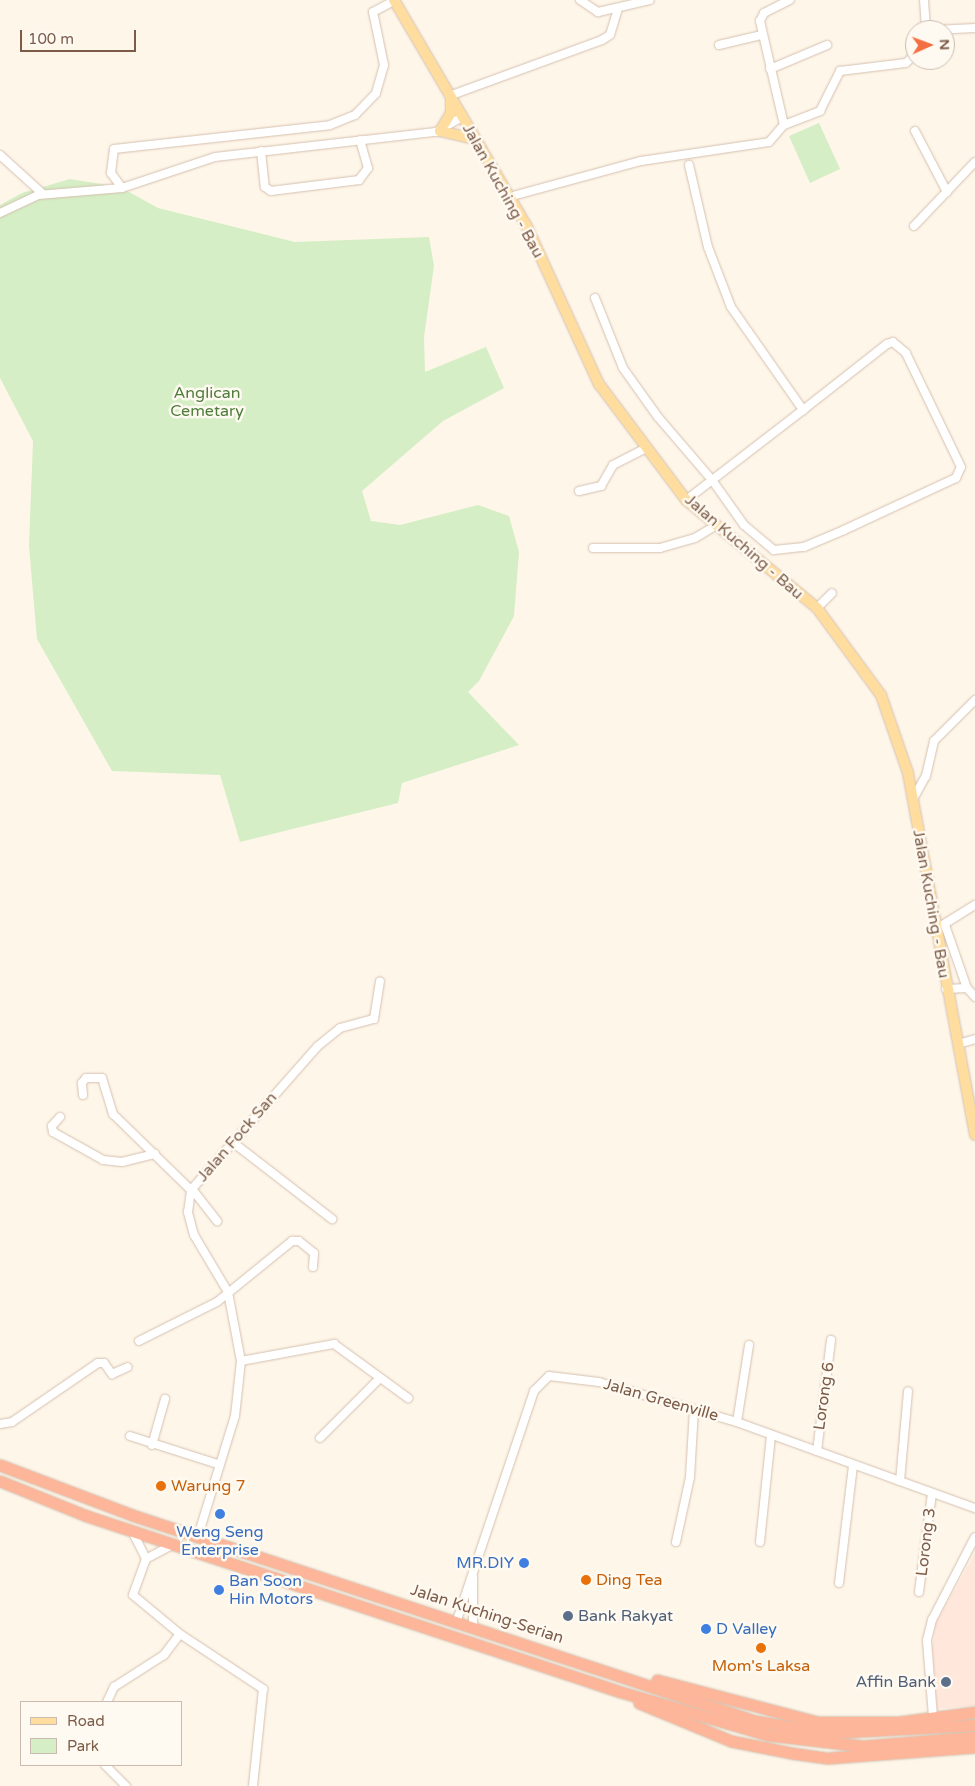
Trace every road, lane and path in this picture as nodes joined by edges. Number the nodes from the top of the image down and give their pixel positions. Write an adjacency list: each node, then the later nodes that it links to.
1 (394, 0): 15 (main road, Jalan Kuching - Bau); 26 (street)
2 (580, 0): 6 (street)
3 (650, 0): 6 (street)
4 (790, 0): 10 (street)
5 (924, 0): 7 (street)
6 (618, 9): 15 (street)
7 (925, 20)
8 (975, 28): 9 (street)
9 (955, 29)
10 (761, 35): 11 (street); 14 (street)
11 (718, 44)
12 (827, 45): 14 (street)
13 (905, 63): 17 (street)
14 (770, 69): 17 (street)
15 (449, 96): 16 (main road, Jalan Kuching - Bau); 18 (main road)
16 (462, 117): 18 (street); 20 (main road, Jalan Kuching - Bau)
17 (784, 125): 29 (street)
18 (440, 131): 20 (main road); 21 (street)
19 (915, 131): 27 (street)
20 (475, 139): 29 (main road, Jalan Kuching - Bau)
21 (360, 140): 22 (street); 22 (street)
22 (261, 151): 26 (street)
23 (0, 155): 28 (street)
24 (975, 162): 27 (street)
25 (689, 166): 33 (street)
26 (122, 188): 28 (street)
27 (947, 192): 31 (street)
28 (43, 194): 30 (street)
29 (509, 198): 34 (main road, Jalan Kuching - Bau)
30 (0, 213)
31 (914, 226)
32 (594, 298): 35 (street)
33 (803, 410): 35 (street); 35 (street)
34 (645, 449): 36 (street); 37 (main road, Jalan Kuching - Bau)
35 (712, 480): 37 (street)
36 (579, 491)
37 (686, 500): 38 (main road, Jalan Kuching - Bau)
38 (715, 526): 39 (street); 41 (main road, Jalan Kuching - Bau)
39 (593, 548)
40 (832, 593): 41 (street)
41 (817, 608): 43 (main road, Jalan Kuching - Bau)
42 (975, 700): 43 (street)
43 (913, 800): 45 (main road, Jalan Kuching - Bau)
44 (975, 905): 45 (street)
45 (940, 927): 47 (street); 48 (main road, Jalan Kuching - Bau)
46 (380, 981): 55 (street, Jalan Fock San)
47 (967, 988): 48 (street); 49 (street)
48 (946, 989): 51 (main road, Jalan Kuching - Bau)
49 (975, 997)
50 (975, 1039): 51 (street)
51 (958, 1044): 54 (main road, Jalan Kuching - Bau)
52 (84, 1096): 56 (street)
53 (60, 1118): 56 (street)
54 (975, 1135)
55 (235, 1144): 57 (street, Jalan Fock San); 58 (street)
56 (155, 1154): 57 (street)
57 (192, 1189): 59 (street); 61 (street, Jalan Fock San)
58 (332, 1219)
59 (217, 1221)
60 (313, 1267): 61 (street)
61 (228, 1292): 63 (street); 65 (street, Jalan Fock San)
62 (831, 1340): 78 (street, Lorong 6)
63 (139, 1341)
64 (749, 1345): 72 (street)
65 (241, 1361): 67 (street); 79 (street, Jalan Fock San)
66 (128, 1367): 73 (street)
67 (380, 1378): 69 (street); 76 (street)
68 (908, 1391): 83 (street)
69 (408, 1398)
70 (165, 1399): 77 (street)
71 (694, 1410): 72 (street, Jalan Greenville); 89 (street); 93 (street, Jalan Greenville)
72 (737, 1422): 74 (street, Jalan Greenville)
73 (0, 1424)
74 (771, 1435): 78 (street, Jalan Greenville); 90 (street)
75 (130, 1436): 77 (street)
76 (320, 1438)
77 (152, 1445): 79 (street)
78 (817, 1451): 81 (street, Jalan Greenville)
79 (218, 1464): 87 (street, Jalan Fock San)
80 (0, 1465): 87 (highway, Jalan Kuching-Serian)
81 (854, 1465): 83 (street, Jalan Greenville); 94 (street)
82 (0, 1481): 86 (highway, Jalan Kuching-Serian)
83 (900, 1481): 84 (street, Jalan Greenville)
84 (932, 1493): 85 (street, Jalan Greenville); 95 (street, Lorong 3)
85 (975, 1508)
86 (132, 1531): 91 (highway, Jalan Kuching-Serian); 92 (street)
87 (198, 1536): 96 (highway, Jalan Kuching-Serian)
88 (975, 1537): 103 (street)
89 (676, 1542)
90 (760, 1542)
91 (174, 1544): 92 (street); 100 (highway, Jalan Kuching-Serian)
92 (146, 1559): 98 (street)
93 (473, 1577): 96 (street, Jalan Greenville); 97 (street, Jalan Greenville)
94 (839, 1583)
95 (919, 1592)
96 (457, 1620): 97 (highway, Jalan Kuching-Serian)
97 (473, 1625): 99 (highway, Jalan Kuching-Serian)
98 (180, 1634): 101 (street); 110 (street)
99 (626, 1675): 103 (highway); 106 (highway, Jalan Kuching-Serian)
100 (622, 1692): 106 (highway, Jalan Kuching-Serian); 107 (highway)
101 (107, 1701)
102 (975, 1712): 103 (highway)
103 (932, 1717)
104 (975, 1725): 106 (highway, Jalan Kuching-Serian)
105 (975, 1737): 106 (highway, Jalan Kuching-Serian)
106 (825, 1739)
107 (975, 1747)
108 (106, 1766): 109 (street)
109 (126, 1786)
110 (253, 1786)

